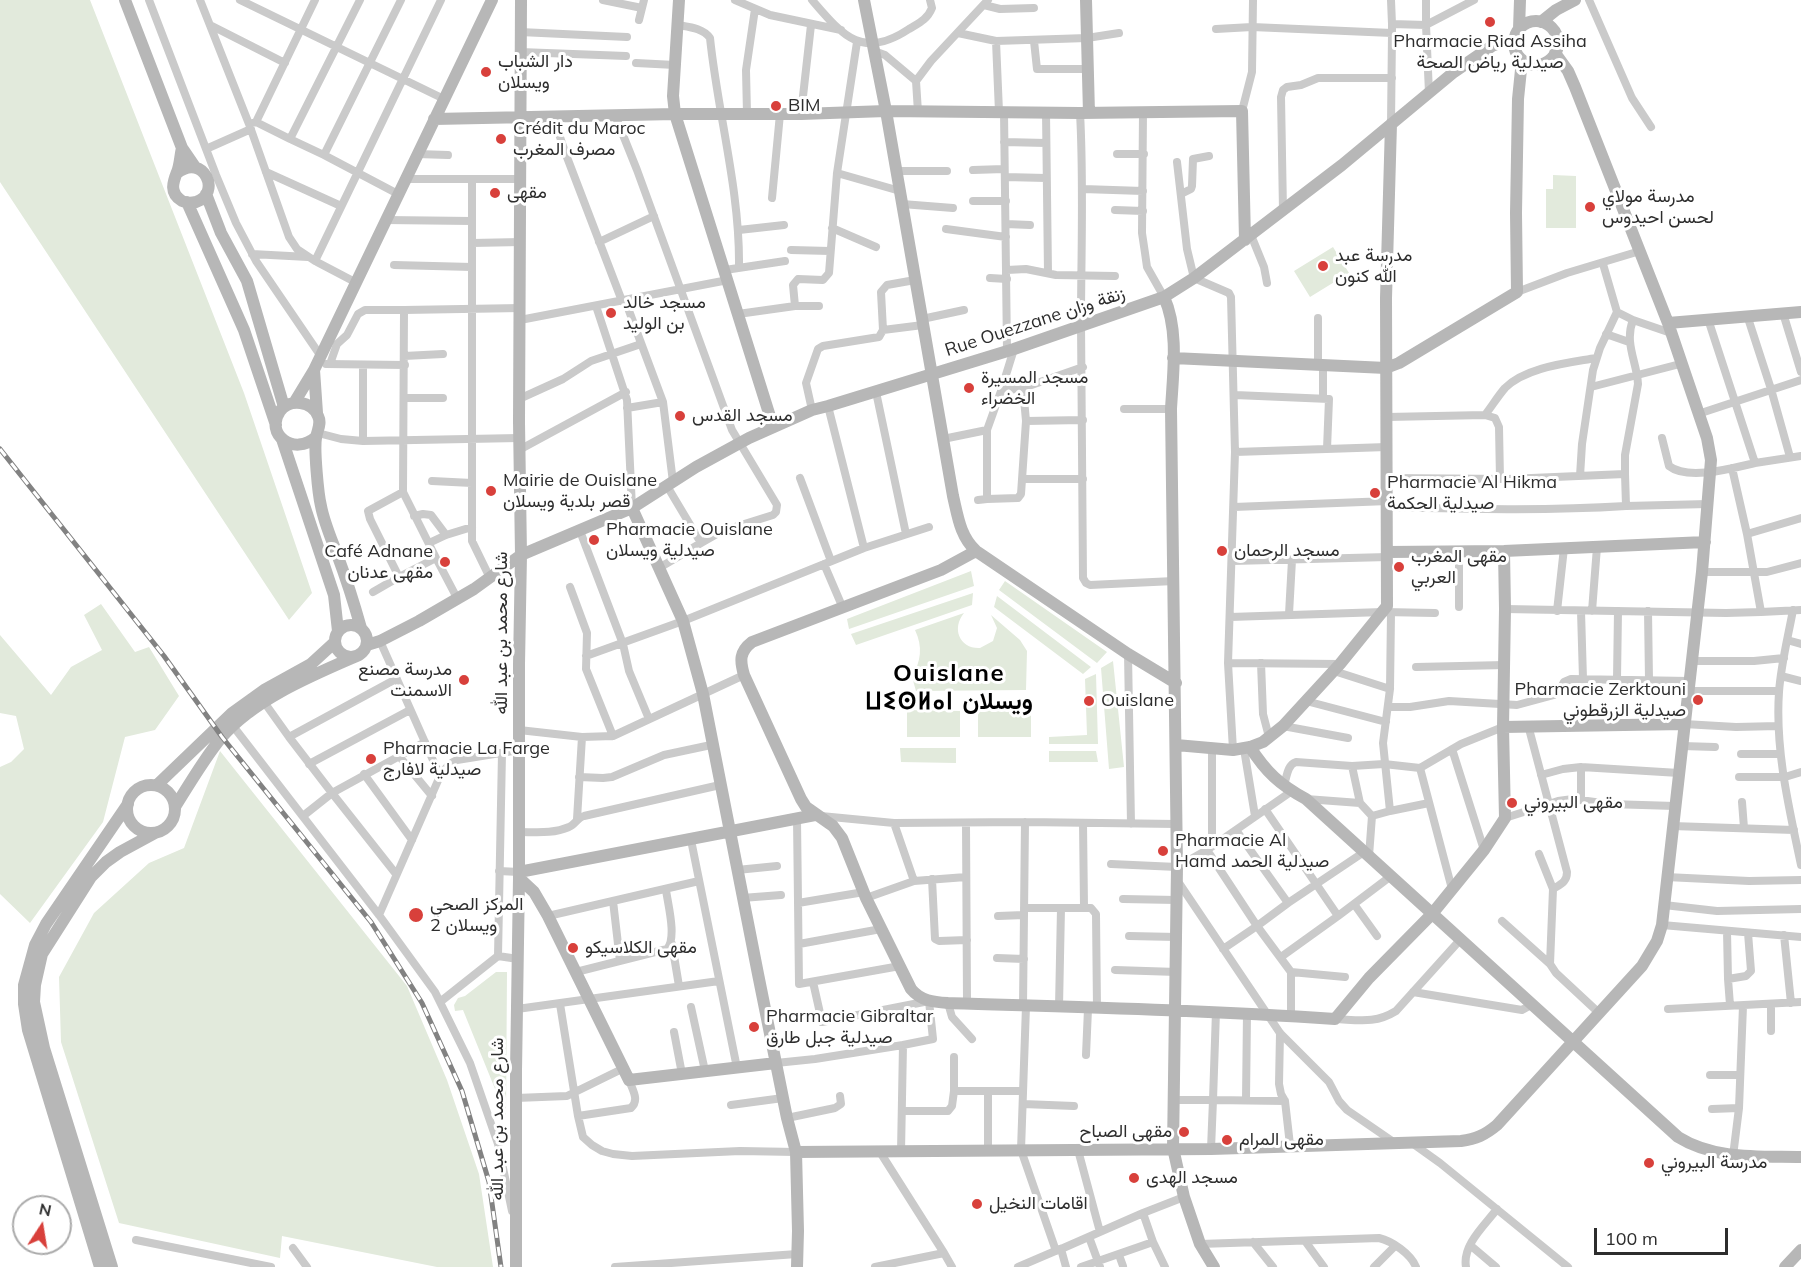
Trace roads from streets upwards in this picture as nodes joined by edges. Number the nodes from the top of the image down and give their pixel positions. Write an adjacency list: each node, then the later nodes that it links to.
1 (125, 0): 89 (street)
2 (149, 0): 90 (street)
3 (200, 0): 31 (street)
4 (240, 0): 38 (street)
5 (315, 0): 38 (street)
6 (360, 0): 50 (street)
7 (401, 0): 57 (street)
8 (441, 0): 62 (street)
9 (521, 0): 41 (street, شارع محمد بن عبد الله)
10 (603, 0): 26 (street)
11 (679, 0): 32 (street)
12 (735, 0): 28 (street)
13 (812, 0): 40 (street)
14 (864, 0): 51 (street)
15 (930, 0): 51 (street)
16 (1086, 0): 45 (street)
17 (1253, 0): 35 (street)
18 (1391, 0): 36 (street)
19 (1426, 0): 34 (street)
20 (1474, 0): 34 (street)
21 (1520, 0): 37 (street)
22 (1575, 0): 30 (street)
23 (1588, 0): 85 (street)
24 (488, 2): 65 (street)
25 (986, 2): 27 (street); 42 (street)
26 (643, 4): 29 (street)
27 (1034, 8)
28 (755, 9): 33 (street); 76 (street)
29 (639, 20)
30 (1541, 22): 37 (street); 53 (street)
31 (210, 25): 56 (street); 84 (street)
32 (678, 25): 59 (street); 75 (street)
33 (812, 25): 40 (street); 78 (street)
34 (1426, 25): 36 (street); 64 (street)
35 (1252, 27): 36 (street); 39 (street); 67 (street)
36 (1392, 28): 61 (street)
37 (1519, 28): 49 (street)
38 (301, 29): 50 (street); 56 (street)
39 (1216, 29)
40 (841, 31): 48 (street)
41 (520, 32): 44 (street); 52 (street, شارع محمد بن عبد الله)
42 (958, 33): 46 (street); 63 (street)
43 (1119, 33): 45 (street)
44 (627, 37)
45 (1087, 38): 47 (street); 60 (street)
46 (996, 41): 47 (street); 70 (street)
47 (1034, 41): 60 (street)
48 (857, 42): 51 (street); 68 (street)
49 (1514, 42): 55 (street); 64 (street, Rue Ouezzane زنقة وزان)
50 (336, 47): 57 (street); 86 (street)
51 (873, 48): 63 (street); 66 (street)
52 (520, 52): 54 (street); 81 (street, شارع محمد بن عبد الله)
53 (1555, 53): 55 (street); 144 (street)
54 (626, 56)
55 (1522, 60): 163 (street)
56 (285, 63): 84 (street)
57 (370, 63): 62 (street); 94 (street)
58 (636, 63): 59 (street)
59 (675, 65): 74 (street)
60 (1088, 69): 73 (street)
61 (1392, 78): 83 (street); 125 (street)
62 (403, 80): 65 (street); 105 (street)
63 (916, 81): 69 (street)
64 (1429, 93): 83 (street, Rue Ouezzane زنقة وزان)
65 (444, 99): 82 (street)
66 (886, 111): 68 (street); 69 (street); 100 (street)
67 (1242, 111): 72 (street); 137 (street)
68 (845, 112): 78 (street); 103 (street)
69 (918, 112): 70 (street)
70 (1001, 112): 71 (street); 87 (street)
71 (1046, 112): 73 (street); 88 (street)
72 (1143, 112): 73 (street); 93 (street)
73 (1084, 113): 111 (street)
74 (675, 114): 75 (street); 80 (street); 153 (street)
75 (720, 114): 76 (street); 135 (street)
76 (747, 114): 77 (street)
77 (780, 114): 78 (street); 117 (street)
78 (801, 114)
79 (554, 116): 80 (street); 81 (street); 138 (street)
80 (615, 116): 127 (street)
81 (520, 118): 82 (street); 110 (street, شارع محمد بن عبد الله)
82 (434, 119): 91 (street)
83 (1391, 124): 125 (street, Rue Ouezzane زنقة وزان); 201 (street)
84 (252, 125): 86 (street); 90 (street); 102 (street)
85 (1651, 127)
86 (290, 139): 94 (street)
87 (1005, 142): 88 (street); 106 (street)
88 (1046, 143): 107 (street)
89 (182, 148): 98 (street); 104 (street)
90 (206, 149): 145 (street)
91 (417, 154): 95 (street); 108 (street)
92 (1117, 154): 93 (street)
93 (1144, 154): 113 (street)
94 (324, 155): 105 (street)
95 (448, 155)
96 (1209, 156): 116 (street)
97 (1176, 162): 116 (street)
98 (195, 167): 104 (street); 114 (street)
99 (973, 170): 106 (street)
100 (896, 171): 101 (street); 112 (street)
101 (947, 171)
102 (266, 172): 122 (street); 146 (street)
103 (837, 172): 112 (street); 133 (street)
104 (177, 173): 120 (street)
105 (358, 173): 115 (street); 122 (street)
106 (1005, 173): 107 (street); 119 (street)
107 (1046, 178): 152 (street)
108 (405, 179): 109 (street); 115 (street)
109 (472, 179): 110 (street); 129 (street)
110 (521, 179): 140 (street, شارع محمد بن عبد الله)
111 (1083, 189): 113 (street); 155 (street)
112 (900, 191): 121 (street)
113 (1143, 191): 126 (street)
114 (206, 194): 120 (street); 219 (street)
115 (398, 194): 128 (street)
116 (1181, 194): 158 (street)
117 (772, 198)
118 (973, 201): 119 (street)
119 (1006, 201): 130 (street)
120 (187, 202): 231 (street)
121 (902, 204): 123 (street); 159 (street)
122 (341, 206): 146 (street)
123 (953, 208)
124 (1115, 210): 126 (street)
125 (1283, 211): 137 (street, Rue Ouezzane زنقة وزان)
126 (1143, 212): 164 (street)
127 (654, 216): 138 (street); 162 (street)
128 (385, 220): 129 (street); 160 (street)
129 (472, 221): 139 (street)
130 (1006, 224): 132 (street); 136 (street)
131 (784, 225): 135 (street)
132 (1030, 225)
133 (832, 228): 141 (street); 143 (street)
134 (946, 229): 136 (street)
135 (739, 230): 151 (street)
136 (1006, 237): 154 (street)
137 (1248, 238): 158 (street, Rue Ouezzane زنقة وزان); 161 (street)
138 (599, 242): 165 (street)
139 (472, 243): 140 (street); 150 (street)
140 (521, 243): 175 (street, شارع محمد بن عبد الله)
141 (876, 247)
142 (791, 249): 143 (street)
143 (830, 251): 167 (street)
144 (1640, 251): 148 (street); 183 (street)
145 (252, 254): 146 (street); 195 (street)
146 (312, 259): 160 (street)
147 (785, 261): 151 (street)
148 (1603, 264): 163 (street); 172 (street)
149 (394, 265): 150 (street)
150 (472, 267): 169 (street)
151 (739, 267): 153 (street)
152 (1048, 273): 154 (street); 155 (street)
153 (726, 275): 162 (street); 176 (street)
154 (1007, 275): 157 (street); 188 (street)
155 (1082, 276): 156 (street); 182 (street)
156 (1115, 276)
157 (990, 278)
158 (1194, 278): 164 (street, Rue Ouezzane زنقة وزان); 193 (street)
159 (915, 280): 181 (street); 184 (street)
160 (355, 282): 195 (street)
161 (1267, 283)
162 (680, 290): 165 (street); 241 (street)
163 (1517, 292): 201 (street)
164 (1164, 297): 182 (street, Rue Ouezzane زنقة وزان); 191 (street)
165 (623, 300): 166 (street); 187 (street)
166 (596, 306): 175 (street); 189 (street)
167 (795, 306): 168 (street); 176 (street)
168 (819, 306)
169 (472, 309): 170 (street); 175 (street); 235 (street)
170 (404, 310): 194 (street); 196 (street)
171 (964, 310): 181 (street)
172 (1617, 312): 180 (street); 185 (street)
173 (1801, 312): 174 (street)
174 (1783, 313): 177 (street); 202 (street)
175 (520, 314): 216 (street, شارع محمد بن عبد الله)
176 (738, 314): 232 (street)
177 (1747, 315): 179 (street); 208 (street)
178 (1318, 318): 199 (street)
179 (1708, 319): 183 (street); 217 (street)
180 (1633, 320): 183 (street); 186 (street)
181 (922, 322): 184 (street); 203 (street)
182 (1081, 324): 188 (street, Rue Ouezzane زنقة وزان); 200 (street)
183 (1670, 328): 197 (street)
184 (884, 330): 224 (street)
185 (1606, 334): 186 (street); 192 (street)
186 (1629, 342): 204 (street)
187 (641, 344): 189 (street); 218 (street)
188 (1010, 350): 203 (street, Rue Ouezzane زنقة وزان); 209 (street)
189 (612, 352): 210 (street); 216 (street)
190 (442, 354): 194 (street)
191 (1173, 358): 193 (street); 223 (street)
192 (1596, 358): 206 (street); 227 (street)
193 (1232, 359): 199 (street); 212 (street)
194 (404, 360): 198 (street); 213 (street)
195 (316, 363): 196 (street); 219 (street); 225 (street)
196 (330, 364): 198 (street)
197 (1680, 364): 204 (street); 226 (street)
198 (363, 365): 240 (street)
199 (1321, 365): 201 (street); 215 (street)
200 (1083, 367): 207 (street); 229 (street)
201 (1386, 368): 228 (street)
202 (1801, 372)
203 (931, 375): 211 (street, Rue Ouezzane زنقة وزان); 239 (street)
204 (1637, 376): 206 (street); 251 (street)
205 (1801, 380): 208 (street)
206 (1591, 387): 252 (street)
207 (1023, 388): 209 (street); 230 (street)
208 (1771, 389): 217 (street); 247 (street)
209 (1001, 391): 233 (street)
210 (626, 392): 221 (street); 242 (street)
211 (876, 392): 220 (street, Rue Ouezzane زنقة وزان); 272 (street)
212 (1235, 395): 215 (street); 245 (street)
213 (404, 398): 214 (street); 238 (street)
214 (443, 398)
215 (1323, 398): 244 (street)
216 (519, 399): 242 (street, شارع محمد بن عبد الله)
217 (1735, 401): 226 (street); 248 (street)
218 (663, 402): 221 (street); 260 (street)
219 (289, 405): 225 (street); 231 (street)
220 (828, 406): 224 (street, Rue Ouezzane زنقة وزان); 279 (street)
221 (627, 408): 266 (street)
222 (1124, 409): 223 (street)
223 (1171, 409): 296 (street)
224 (812, 410): 232 (street, Rue Ouezzane زنقة وزان)
225 (317, 413): 234 (street)
226 (1698, 414): 250 (street)
227 (1485, 415): 228 (street); 257 (street)
228 (1387, 417): 243 (street)
229 (1083, 420): 230 (street); 256 (street)
230 (1026, 421): 255 (street)
231 (276, 425): 237 (street)
232 (773, 426): 241 (street, Rue Ouezzane زنقة وزان)
233 (987, 430): 239 (street); 255 (street)
234 (317, 435): 237 (street); 240 (street); 316 (street)
235 (472, 438): 238 (street); 242 (street); 259 (street)
236 (1662, 438): 250 (street)
237 (282, 439): 318 (street)
238 (404, 439): 240 (street); 261 (street)
239 (943, 439): 281 (street)
240 (363, 441)
241 (740, 443): 260 (street, Rue Ouezzane زنقة وزان); 277 (street)
242 (519, 444): 285 (street, شارع محمد بن عبد الله)
243 (1387, 447): 244 (street); 254 (street)
244 (1327, 449): 245 (street)
245 (1235, 452): 265 (street)
246 (1801, 456): 247 (street)
247 (1790, 457): 248 (street)
248 (1755, 463): 249 (street)
249 (1732, 468): 250 (street); 273 (street)
250 (1711, 472): 263 (street)
251 (1625, 474): 252 (street); 264 (street)
252 (1580, 476): 257 (street)
253 (800, 478): 289 (street)
254 (1387, 478): 257 (street); 262 (street)
255 (1023, 479): 256 (street)
256 (1083, 479): 296 (street)
257 (1500, 479)
258 (432, 481): 259 (street)
259 (472, 483): 269 (street)
260 (670, 484): 266 (street, Rue Ouezzane زنقة وزان); 277 (street)
261 (403, 492): 267 (street); 294 (street)
262 (1388, 504): 264 (street); 265 (street); 284 (street)
263 (1708, 504): 264 (street); 275 (street)
264 (1626, 506)
265 (1234, 507): 288 (street)
266 (632, 508): 271 (street, Rue Ouezzane زنقة وزان); 291 (street)
267 (414, 516): 274 (street); 276 (street)
268 (1801, 518): 273 (street)
269 (472, 527): 274 (street); 295 (street)
270 (929, 527): 272 (street)
271 (580, 531): 285 (street, Rue Ouezzane زنقة وزان); 321 (street)
272 (906, 534): 279 (street)
273 (1747, 534): 293 (street)
274 (446, 535): 276 (street)
275 (1705, 542): 278 (street); 292 (street)
276 (429, 543): 286 (street)
277 (701, 543): 291 (street)
278 (1597, 547): 280 (street); 306 (street)
279 (864, 548): 289 (street)
280 (1564, 548): 283 (street); 304 (street)
281 (976, 551): 300 (street); 324 (street)
282 (1459, 551): 283 (street); 284 (street); 301 (street)
283 (1504, 551): 302 (street)
284 (1388, 554): 287 (street); 309 (street)
285 (521, 555): 295 (street, Rue Ouezzane زنقة وزان); 359 (street, شارع محمد بن عبد الله)
286 (436, 558): 294 (street); 299 (street)
287 (1292, 560): 288 (street); 313 (street)
288 (1232, 561): 314 (street)
289 (828, 562): 300 (street); 315 (street)
290 (1801, 563): 293 (street)
291 (659, 568): 315 (street)
292 (1702, 572): 293 (street); 312 (street)
293 (1754, 573): 310 (street)
294 (399, 577): 298 (street)
295 (490, 578): 299 (street, Rue Ouezzane زنقة وزان)
296 (1174, 580): 341 (street)
297 (570, 587): 326 (street)
298 (372, 592)
299 (458, 598): 317 (street, Rue Ouezzane زنقة وزان)
300 (842, 606): 334 (street)
301 (1459, 607)
302 (1505, 609): 304 (street); 331 (street)
303 (1797, 610): 310 (street); 319 (street)
304 (1557, 611): 305 (street)
305 (1581, 611): 306 (street); 337 (street)
306 (1592, 611): 307 (street)
307 (1618, 611): 308 (street); 338 (street)
308 (1648, 611): 312 (street); 339 (street)
309 (1387, 612): 311 (street); 313 (street); 333 (street); 343 (street)
310 (1761, 612): 312 (street)
311 (1435, 613)
312 (1698, 613): 328 (street)
313 (1288, 614): 314 (street)
314 (1230, 617): 329 (street)
315 (683, 621): 321 (street); 345 (street)
316 (363, 630): 317 (street); 318 (street); 323 (street)
317 (394, 633): 320 (street, Rue Ouezzane زنقة وزان)
318 (336, 637): 325 (street); 392 (street)
319 (1787, 640): 322 (street); 327 (street)
320 (380, 641): 323 (street, Rue Ouezzane زنقة وزان); 336 (street)
321 (623, 644): 326 (street); 351 (street)
322 (1801, 644)
323 (367, 645): 325 (street)
324 (1128, 654): 341 (street); 420 (street)
325 (359, 655): 347 (street)
326 (586, 656): 361 (street)
327 (1784, 658): 328 (street); 335 (street)
328 (1692, 661): 342 (street)
329 (1228, 663): 330 (street); 370 (street)
330 (1261, 663): 333 (street); 363 (street)
331 (1505, 665): 332 (street); 348 (street)
332 (1416, 667)
333 (1337, 668): 343 (street); 346 (street)
334 (744, 675): 345 (street); 409 (street)
335 (1781, 676): 340 (street); 344 (street)
336 (396, 679): 350 (street); 362 (street)
337 (1583, 679): 338 (street); 348 (street)
338 (1617, 679): 339 (street)
339 (1649, 680): 342 (street)
340 (1801, 681)
341 (1176, 683): 367 (street)
342 (1689, 686): 344 (street); 353 (street)
343 (1390, 690): 349 (street)
344 (1779, 691): 357 (street)
345 (703, 694): 351 (street); 366 (street)
346 (1306, 701): 352 (street); 356 (street)
347 (264, 702): 355 (street); 362 (street)
348 (1504, 704): 349 (street); 358 (street)
349 (1388, 707): 352 (street)
350 (410, 710): 365 (street); 378 (street)
351 (649, 720): 361 (street)
352 (1386, 723): 379 (street)
353 (1684, 724): 354 (street); 357 (street); 368 (street)
354 (1528, 725): 358 (street); 388 (street)
355 (233, 726): 406 (street); 410 (street)
356 (1283, 726): 363 (street); 364 (street)
357 (1778, 726): 376 (street)
358 (1503, 727): 371 (street); 413 (street)
359 (519, 730): 360 (street); 373 (street, شارع محمد بن عبد الله)
360 (582, 736): 361 (street); 389 (street)
361 (613, 736)
362 (289, 737): 378 (street)
363 (1269, 737): 370 (street)
364 (1348, 738)
365 (425, 742): 377 (street); 387 (street)
366 (711, 745): 389 (street); 393 (street)
367 (1176, 746): 372 (street); 421 (street)
368 (1682, 746): 369 (street); 385 (street)
369 (1715, 747)
370 (1242, 748): 372 (street); 395 (street); 411 (street)
371 (1452, 748): 382 (street); 432 (street)
372 (1212, 749): 431 (street)
373 (519, 750): 374 (street); 383 (street, شارع محمد بن عبد الله)
374 (502, 753): 387 (street); 394 (street)
375 (1741, 754): 376 (street)
376 (1780, 754): 391 (street)
377 (399, 756): 386 (street); 397 (street)
378 (309, 764): 396 (street)
379 (1384, 764): 380 (street); 382 (street); 408 (street)
380 (1352, 766): 395 (street); 401 (street)
381 (1581, 767): 385 (street); 388 (street); 399 (street)
382 (1420, 768): 402 (street)
383 (518, 772): 394 (street); 427 (street, شارع محمد بن عبد الله)
384 (1801, 772): 391 (street)
385 (1679, 773): 405 (street)
386 (364, 774): 396 (street); 429 (street)
387 (440, 776): 397 (street)
388 (1541, 776): 403 (street)
389 (579, 777): 414 (street)
390 (1739, 777): 391 (street)
391 (1785, 777): 425 (street)
392 (157, 785): 404 (street); 406 (street)
393 (720, 785): 414 (street); 428 (street)
394 (501, 786): 439 (street)
395 (1288, 788): 398 (street); 407 (street)
396 (332, 794): 410 (street); 441 (street)
397 (432, 796): 429 (street)
398 (1306, 799): 401 (street); 433 (street)
399 (1581, 799): 403 (street); 405 (street)
400 (1742, 802): 423 (street)
401 (1360, 803): 412 (street)
402 (1429, 803): 408 (street); 452 (street)
403 (1549, 803): 413 (street); 451 (street)
404 (128, 804): 426 (street); 602 (street)
405 (1675, 806): 422 (street)
406 (175, 807): 426 (street)
407 (1265, 809): 411 (street); 450 (street)
408 (1390, 811): 412 (street)
409 (815, 815): 415 (street); 417 (street); 454 (street)
410 (303, 816): 469 (street)
411 (1255, 816): 424 (street)
412 (1372, 816): 433 (street)
413 (1504, 818): 432 (street)
414 (577, 819): 427 (street)
415 (796, 819): 428 (street); 460 (street)
416 (1025, 822): 418 (street); 419 (street); 467 (street)
417 (894, 823): 418 (street); 449 (street)
418 (966, 823): 444 (street)
419 (1083, 823): 420 (street); 464 (street)
420 (1131, 824): 421 (street)
421 (1176, 824): 440 (street)
422 (1672, 825): 423 (street); 445 (street)
423 (1744, 828): 425 (street)
424 (1236, 830): 431 (street); 461 (street)
425 (1794, 830): 436 (street)
426 (155, 832): 603 (street)
427 (520, 832): 442 (street, شارع محمد بن عبد الله)
428 (730, 832): 430 (street); 438 (street)
429 (412, 840): 441 (street)
430 (691, 840): 442 (street); 448 (street)
431 (1210, 848): 440 (street); 475 (street)
432 (1484, 850): 452 (street)
433 (1367, 854): 443 (street); 450 (street)
434 (1539, 854): 451 (street)
435 (1111, 864): 440 (street)
436 (1801, 864)
437 (777, 866): 438 (street)
438 (737, 870): 456 (street)
439 (499, 872): 442 (street); 489 (street)
440 (1177, 873): 458 (street); 488 (street)
441 (396, 874): 469 (street)
442 (519, 875): 470 (street); 493 (street, شارع محمد بن عبد الله)
443 (1391, 876): 462 (street); 468 (street)
444 (966, 877): 446 (street); 484 (street)
445 (1666, 877): 447 (street); 463 (street)
446 (932, 879): 449 (street); 484 (street)
447 (1801, 880)
448 (699, 881): 453 (street); 503 (street)
449 (914, 881): 454 (street)
450 (1317, 883): 461 (street); 472 (street)
451 (1553, 888): 495 (street)
452 (1452, 889): 468 (street)
453 (666, 890): 459 (street); 486 (street)
454 (865, 895): 460 (street); 476 (street)
455 (781, 896): 456 (street)
456 (742, 898): 540 (street)
457 (1123, 899): 458 (street)
458 (1176, 900): 482 (street)
459 (613, 901): 470 (street); 494 (street)
460 (798, 903): 487 (street)
461 (1288, 903): 475 (street)
462 (1354, 904): 472 (street); 481 (street)
463 (1664, 905): 466 (street); 474 (street)
464 (1084, 907): 465 (street); 523 (street)
465 (1061, 908): 467 (street); 521 (street)
466 (1801, 909)
467 (1024, 912): 471 (street); 492 (street)
468 (1432, 914): 485 (street); 531 (street)
469 (379, 915): 509 (street)
470 (548, 916): 498 (street)
471 (998, 916)
472 (1338, 916): 490 (street)
473 (1502, 921): 495 (street)
474 (1662, 925): 477 (street); 528 (street)
475 (1257, 926): 488 (street); 490 (street)
476 (881, 929): 487 (street); 496 (street)
477 (1727, 932): 478 (street); 502 (street)
478 (1748, 933): 479 (street); 502 (street)
479 (1784, 935): 483 (street); 512 (street)
480 (1129, 936): 482 (street)
481 (1377, 936)
482 (1177, 937): 499 (street)
483 (1801, 937)
484 (967, 940): 514 (street)
485 (1460, 940): 506 (street); 516 (street)
486 (672, 944): 494 (street); 505 (street)
487 (798, 944): 504 (street)
488 (1223, 949): 529 (street)
489 (498, 956): 493 (street); 509 (street)
490 (1281, 957): 500 (street)
491 (997, 958): 492 (street)
492 (1024, 958): 518 (street)
493 (518, 959): 522 (street, شارع محمد بن عبد الله)
494 (620, 961): 498 (street)
495 (1550, 964): 528 (street)
496 (900, 966): 504 (street); 508 (street)
497 (1116, 970): 499 (street)
498 (576, 972): 507 (street)
499 (1176, 972): 525 (street)
500 (1291, 972): 501 (street); 530 (street)
501 (1345, 977)
502 (1728, 979): 517 (street)
503 (718, 981): 505 (street); 541 (street)
504 (813, 982): 508 (street)
505 (679, 986): 507 (street)
506 (1413, 992): 516 (street); 531 (street)
507 (590, 1000): 513 (street); 543 (street)
508 (929, 1001): 511 (street); 537 (street)
509 (440, 1002): 582 (street)
510 (1801, 1002): 512 (street)
511 (948, 1003): 514 (street); 535 (street)
512 (1791, 1003): 515 (street)
513 (560, 1004): 522 (street); 550 (street)
514 (967, 1004): 518 (street)
515 (1771, 1004): 519 (street); 532 (street)
516 (1531, 1005): 536 (street)
517 (1730, 1005): 519 (street); 524 (street)
518 (1024, 1006): 521 (street); 549 (street)
519 (1743, 1006): 546 (street)
520 (691, 1007): 542 (street)
521 (1059, 1007): 523 (street)
522 (517, 1009): 552 (street, شارع محمد بن عبد الله)
523 (1093, 1009): 525 (street); 538 (street)
524 (1668, 1009)
525 (1176, 1010): 526 (street); 554 (street)
526 (1216, 1011): 527 (street); 555 (street)
527 (1247, 1013): 529 (street); 556 (street)
528 (1599, 1013): 536 (street)
529 (1267, 1014): 530 (street); 534 (street)
530 (1291, 1016): 531 (street)
531 (1335, 1019)
532 (1771, 1031)
533 (674, 1032): 544 (street)
534 (1280, 1033): 557 (street); 566 (street)
535 (972, 1039)
536 (1572, 1043): 567 (street); 577 (street)
537 (903, 1045): 540 (street); 563 (street)
538 (1086, 1055)
539 (954, 1057): 547 (street)
540 (776, 1063): 541 (street); 553 (street)
541 (737, 1068): 542 (street)
542 (705, 1071): 544 (street)
543 (626, 1074): 544 (street); 550 (street); 564 (street)
544 (682, 1074)
545 (1710, 1075): 546 (street)
546 (1740, 1075): 561 (street)
547 (954, 1091): 548 (street); 563 (street)
548 (988, 1091): 549 (street); 571 (street)
549 (1023, 1091): 558 (street)
550 (574, 1094): 552 (street); 564 (street)
551 (840, 1096): 565 (street)
552 (516, 1098): 582 (street, شارع محمد بن عبد الله)
553 (783, 1098): 559 (street); 565 (street)
554 (1174, 1100): 555 (street); 569 (street)
555 (1213, 1100): 556 (street); 570 (street)
556 (1246, 1100): 557 (street)
557 (1285, 1101): 568 (street)
558 (1023, 1104): 560 (street); 572 (street)
559 (731, 1105)
560 (1074, 1106)
561 (1739, 1108): 562 (street); 577 (street)
562 (1712, 1109)
563 (902, 1111): 576 (street)
564 (578, 1116): 574 (street)
565 (787, 1118): 574 (street)
566 (1395, 1143): 567 (street); 568 (street)
567 (1412, 1143): 580 (street)
568 (1290, 1145): 570 (street)
569 (1173, 1148): 570 (street); 573 (street); 579 (street)
570 (1211, 1149)
571 (988, 1150): 572 (street); 576 (street)
572 (1021, 1150): 573 (street); 593 (street)
573 (1078, 1150): 583 (street)
574 (796, 1152): 575 (street); 596 (street)
575 (880, 1152): 576 (street); 595 (street)
576 (901, 1152)
577 (1733, 1156): 578 (street)
578 (1801, 1157)
579 (1184, 1197): 581 (street); 589 (street)
580 (1497, 1209): 590 (street); 622 (street)
581 (1143, 1213): 583 (street); 587 (street)
582 (516, 1229): 606 (street, شارع محمد بن عبد الله)
583 (1100, 1232): 584 (street)
584 (1089, 1237): 593 (street); 599 (street)
585 (136, 1240): 604 (street)
586 (1305, 1241): 588 (street); 591 (street); 617 (street)
587 (1153, 1242): 597 (street); 614 (street)
588 (1253, 1242): 589 (street); 616 (street)
589 (1200, 1244): 615 (street)
590 (1470, 1245): 620 (street); 621 (street)
591 (1395, 1246): 618 (street); 619 (street)
592 (293, 1248): 605 (street)
593 (1058, 1250): 611 (street); 612 (street)
594 (1801, 1250): 601 (street)
595 (944, 1253): 598 (street); 610 (street)
596 (797, 1254): 607 (street); 608 (street)
597 (1119, 1255): 599 (street); 600 (street)
598 (908, 1264): 609 (street)
599 (1100, 1264): 613 (street)
600 (1122, 1266)
601 (1787, 1266)
602 (100, 1267)
603 (112, 1267)
604 (271, 1267)
605 (307, 1267)
606 (516, 1267)
607 (615, 1267)
608 (797, 1267)
609 (875, 1267)
610 (952, 1267)
611 (1018, 1267)
612 (1066, 1267)
613 (1081, 1267)
614 (1165, 1267)
615 (1214, 1267)
616 (1273, 1267)
617 (1324, 1267)
618 (1374, 1267)
619 (1416, 1267)
620 (1466, 1267)
621 (1496, 1267)
622 (1568, 1267)

